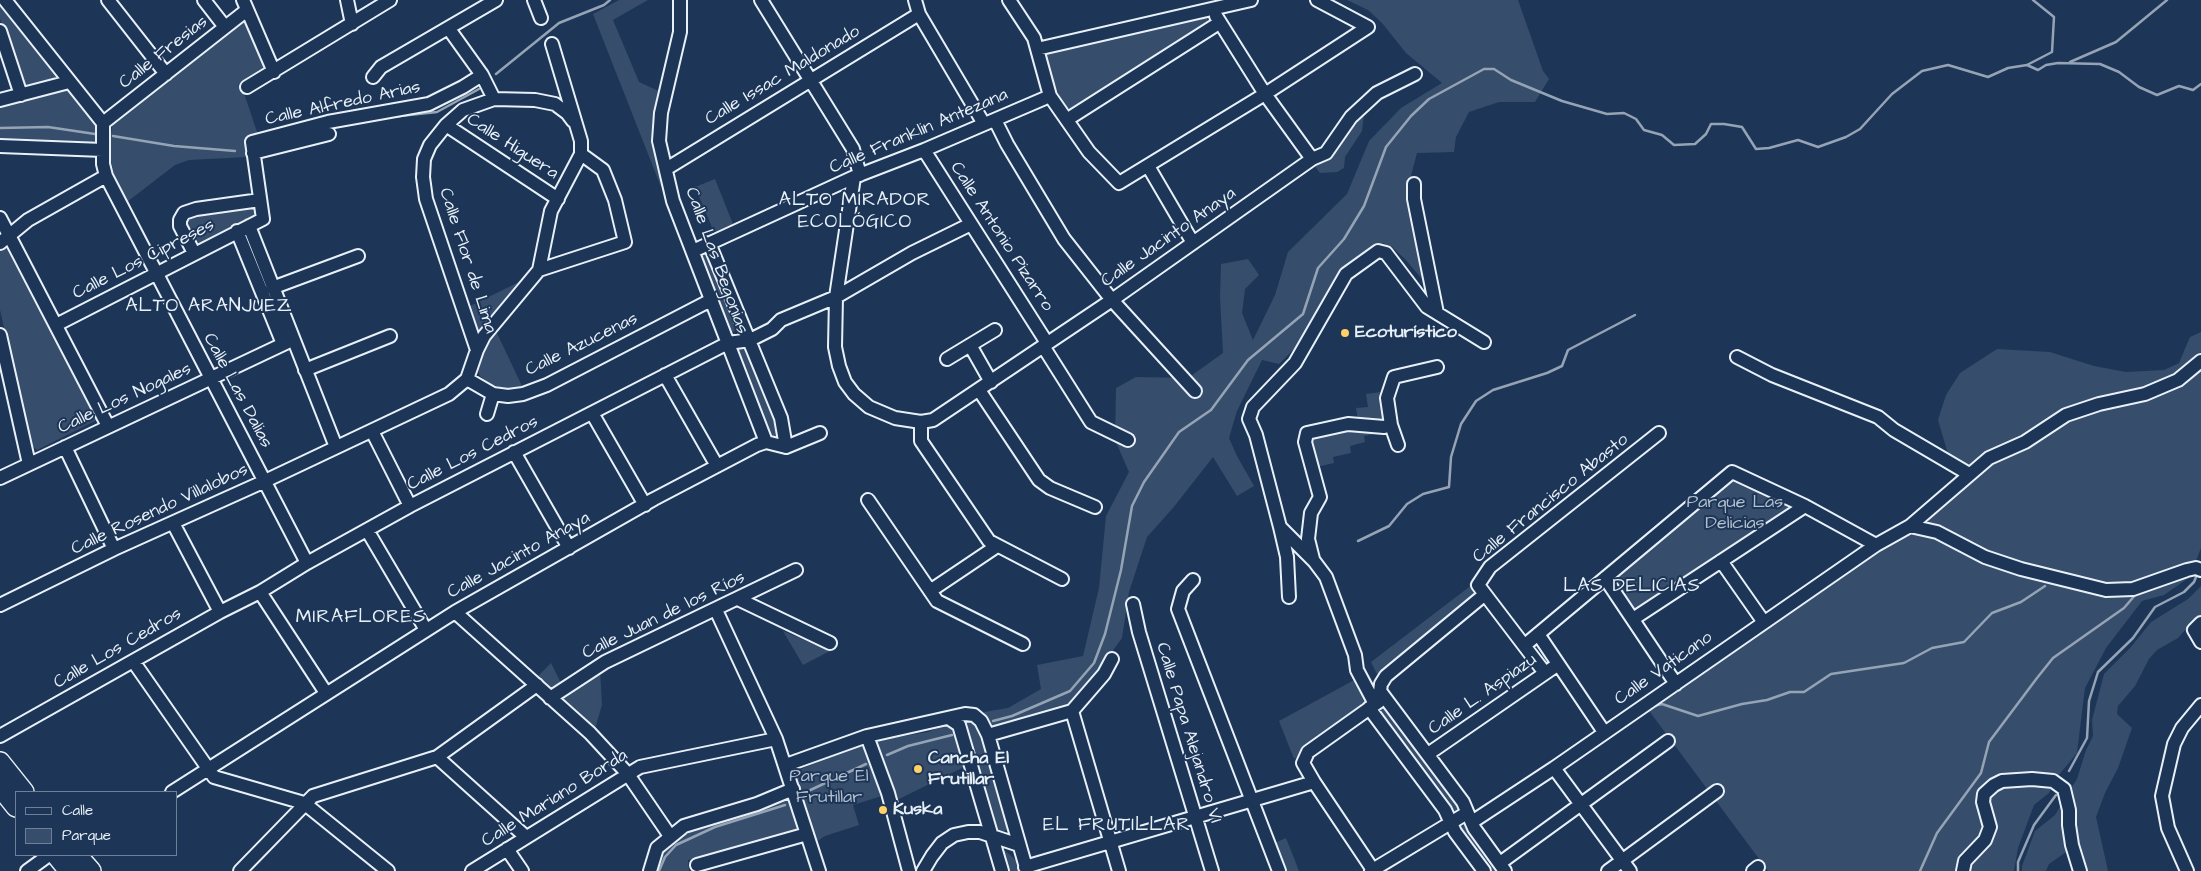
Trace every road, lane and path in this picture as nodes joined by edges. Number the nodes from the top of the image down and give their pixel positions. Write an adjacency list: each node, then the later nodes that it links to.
1 (5, 0): 31 (street)
2 (108, 0): 26 (street)
3 (204, 0): 20 (street)
4 (347, 0): 19 (street)
5 (390, 0): 19 (street)
6 (496, 0): 21 (street)
7 (534, 0): 17 (street)
8 (680, 0): 51 (street, Calle Las Begonias)
9 (915, 0): 16 (street)
10 (1009, 0): 24 (street)
11 (1251, 0): 15 (street)
12 (1317, 0): 33 (street)
13 (764, 3): 30 (street)
14 (245, 5): 20 (street, Calle Fresias); 25 (street)
15 (1212, 10): 18 (street); 24 (street)
16 (919, 14): 30 (street, Calle Issac Maldonado); 39 (street)
17 (541, 18)
18 (1220, 22): 33 (street); 38 (street)
19 (352, 24): 25 (street)
20 (225, 27): 26 (street, Calle Fresias)
21 (449, 29): 28 (street); 29 (street)
22 (0, 31): 34 (street)
23 (552, 44): 42 (street)
24 (1037, 49): 35 (street)
25 (274, 72): 32 (street)
26 (166, 74): 40 (street, Calle Fresias)
27 (1415, 74): 49 (street, Calle Jacinto Anaya)
28 (482, 75): 36 (street); 47 (street, Calle Alfredo Arias)
29 (373, 77)
30 (812, 79): 51 (street, Calle Issac Maldonado); 53 (street)
31 (69, 82): 34 (street); 40 (street)
32 (248, 88)
33 (1265, 94): 49 (street); 50 (street)
34 (21, 95): 37 (street)
35 (1050, 96): 38 (street); 39 (street, Calle Franklin Antezana)
36 (494, 99): 41 (street, Calle Flor de Lima); 42 (street)
37 (0, 100)
38 (1068, 119): 50 (street)
39 (990, 122): 46 (street, Calle Franklin Antezana); 71 (street)
40 (103, 123): 45 (street, Calle Las Dalias)
41 (446, 125): 55 (street, Calle Higuera); 83 (street, Calle Flor de Lima)
42 (576, 125): 48 (street)
43 (329, 134): 47 (street)
44 (0, 146): 45 (street)
45 (103, 150): 52 (street, Calle Las Dalias)
46 (924, 150): 53 (street, Calle Franklin Antezana); 58 (street, Calle Antonio Pizarro)
47 (253, 153): 56 (street)
48 (581, 154): 55 (street); 66 (street)
49 (1312, 159): 62 (street, Calle Jacinto Anaya)
50 (1148, 166): 62 (street)
51 (666, 169): 63 (street, Calle Las Begonias)
52 (106, 176): 60 (street); 67 (street, Calle Las Dalias)
53 (857, 176): 61 (street, Calle Franklin Antezana); 69 (street)
54 (1414, 184): 72 (street)
55 (558, 199): 66 (street)
56 (260, 200): 59 (street, Calle Los Cipreses); 64 (street)
57 (0, 218): 60 (street)
58 (971, 224): 69 (street, Calle Los Cedros); 81 (street, Calle Antonio Pizarro)
59 (243, 228): 64 (street, Calle Los Cipreses); 68 (street); 78 (street)
60 (4, 239): 73 (street)
61 (709, 243): 63 (street, Calle Franklin Antezana); 77 (street, Calle Las Begonias)
62 (1192, 243): 71 (street, Calle Jacinto Anaya)
63 (692, 251): 70 (street, Calle Las Begonias)
64 (194, 253): 67 (street, Calle Los Cipreses)
65 (358, 256): 68 (street)
66 (539, 270): 83 (street)
67 (155, 273): 73 (street, Calle Los Cipreses); 91 (street, Calle Las Dalias)
68 (272, 288): 78 (street)
69 (836, 297): 77 (street, Calle Los Cedros); 99 (street)
70 (711, 300): 80 (street, Calle Las Begonias); 96 (street, Calle Azucenas)
71 (1112, 300): 81 (street, Calle Jacinto Anaya); 95 (street)
72 (1437, 313): 79 (street); 124 (street)
73 (56, 326): 101 (street)
74 (996, 330): 82 (street)
75 (0, 335): 88 (street)
76 (390, 336): 89 (street)
77 (750, 340): 80 (street, Calle Los Cedros); 109 (street, Calle Las Begonias)
78 (288, 342): 89 (street); 91 (street, Calle Los Nogales)
79 (1484, 342)
80 (728, 343): 90 (street, Calle Los Cedros); 106 (street, Calle Las Begonias)
81 (1045, 344): 93 (street, Calle Jacinto Anaya); 105 (street, Calle Antonio Pizarro)
82 (970, 345): 85 (street); 93 (street)
83 (477, 350): 92 (street)
84 (1737, 357): 114 (street)
85 (947, 359)
86 (2201, 361): 114 (street, Calle Vaticano)
87 (1436, 367): 100 (street)
88 (4, 369): 112 (street)
89 (306, 370): 110 (street)
90 (665, 375): 97 (street, Calle Los Cedros); 113 (street)
91 (210, 378): 101 (street, Calle Los Nogales); 116 (street, Calle Las Dalias)
92 (467, 379): 96 (street, Calle Azucenas); 102 (street, Calle Rosendo Villalobos)
93 (991, 382): 94 (street, Calle Jacinto Anaya)
94 (979, 390): 99 (street, Calle Jacinto Anaya); 121 (street)
95 (1196, 391)
96 (493, 394): 98 (street)
97 (592, 413): 111 (street, Calle Los Cedros); 118 (street)
98 (487, 414)
99 (927, 421): 127 (street)
100 (1391, 425): 107 (street); 130 (street)
101 (108, 426): 108 (street, Calle Los Nogales)
102 (372, 431): 110 (street, Calle Rosendo Villalobos); 119 (street)
103 (820, 433): 109 (street)
104 (1659, 433): 140 (street, Calle Francisco Abasto)
105 (1128, 440)
106 (766, 442): 109 (street); 113 (street, Calle Jacinto Anaya)
107 (1398, 445)
108 (65, 447): 112 (street, Calle Los Nogales); 129 (street)
109 (786, 447)
110 (336, 448): 116 (street, Calle Rosendo Villalobos)
111 (514, 452): 119 (street, Calle Los Cedros); 128 (street)
112 (29, 464): 115 (street, Calle Los Nogales)
113 (717, 466): 118 (street, Calle Jacinto Anaya)
114 (1969, 474): 123 (street, Calle Vaticano)
115 (0, 478)
116 (266, 482): 122 (street, Calle Rosendo Villalobos); 132 (street, Calle Las Dalias)
117 (868, 500): 138 (street)
118 (645, 505): 128 (street, Calle Jacinto Anaya)
119 (410, 506): 125 (street, Calle Los Cedros)
120 (1805, 506): 126 (street); 131 (street); 135 (street)
121 (1095, 507)
122 (173, 523): 129 (street, Calle Rosendo Villalobos); 146 (street)
123 (1910, 526): 126 (street, Calle Vaticano); 133 (street)
124 (1280, 527): 130 (street); 141 (street)
125 (367, 530): 132 (street, Calle Los Cedros); 151 (street)
126 (1876, 545): 149 (street, Calle Vaticano)
127 (997, 546): 136 (street); 138 (street)
128 (569, 548): 147 (street, Calle Jacinto Anaya)
129 (114, 549): 144 (street, Calle Rosendo Villalobos)
130 (1314, 561): 165 (street)
131 (1721, 561): 148 (street); 149 (street)
132 (308, 563): 139 (street, Calle Los Cedros)
133 (2199, 569)
134 (796, 570): 142 (street, Calle Juan de los Ríos)
135 (1605, 578): 148 (street); 152 (street)
136 (1062, 579)
137 (1193, 580): 188 (street)
138 (930, 591): 155 (street)
139 (260, 592): 146 (street, Calle Los Cedros); 163 (street)
140 (1484, 595): 156 (street); 165 (street)
141 (1289, 597)
142 (738, 599): 145 (street, Calle Juan de los Ríos); 154 (street)
143 (1133, 604): 192 (street, Calle Papa Alejandro VI)
144 (0, 606)
145 (716, 610): 164 (street, Calle Juan de los Ríos); 173 (street)
146 (220, 612): 158 (street, Calle Los Cedros)
147 (455, 612): 151 (street, Calle Jacinto Anaya); 162 (street)
148 (1633, 619): 161 (street)
149 (1764, 621): 161 (street, Calle Vaticano)
150 (2201, 623): 153 (street)
151 (426, 630): 163 (street, Calle Jacinto Anaya)
152 (1538, 634): 156 (street); 159 (street)
153 (2201, 642)
154 (830, 643)
155 (1024, 644)
156 (1525, 645): 160 (street)
157 (1112, 659): 167 (street)
158 (133, 661): 171 (street, Calle Los Cedros); 180 (street)
159 (1557, 665): 160 (street, Calle L. Aspiazu); 169 (street)
160 (1545, 673): 175 (street, Calle L. Aspiazu)
161 (1676, 684): 169 (street, Calle Vaticano)
162 (537, 685): 164 (street); 176 (street)
163 (326, 693): 180 (street, Calle Jacinto Anaya)
164 (550, 698): 181 (street)
165 (1376, 703): 175 (street); 182 (street); 194 (street)
166 (2201, 705): 227 (street)
167 (1072, 711): 170 (street); 199 (street)
168 (950, 719): 170 (street); 172 (street); 198 (street)
169 (1604, 732): 179 (street, Calle Vaticano)
170 (988, 735): 200 (street)
171 (0, 736)
172 (867, 736): 178 (street); 216 (street)
173 (776, 739): 178 (street); 181 (street, Calle Mariano Borda)
174 (1668, 741): 190 (street)
175 (1428, 754): 193 (street)
176 (437, 758): 189 (street); 197 (street)
177 (0, 762): 185 (highway)
178 (786, 765): 184 (street)
179 (1554, 768): 190 (street); 193 (street, Calle Vaticano)
180 (207, 770): 186 (street, Calle Jacinto Anaya); 189 (street)
181 (627, 773): 196 (street); 197 (street, Calle Mariano Borda)
182 (1314, 782): 188 (street); 207 (street)
183 (0, 787): 191 (highway)
184 (792, 789): 195 (street); 196 (street)
185 (23, 791)
186 (174, 791)
187 (1717, 791): 203 (street)
188 (1251, 800): 192 (street); 221 (street)
189 (304, 804): 210 (street); 211 (street)
190 (1581, 805): 203 (street); 205 (street)
191 (15, 806)
192 (1195, 817): 199 (street); 220 (street, Calle Papa Alejandro VI)
193 (1470, 817): 194 (street, Calle Vaticano); 205 (street)
194 (1451, 825): 207 (street, Calle Vaticano); 222 (street)
195 (807, 834): 204 (street); 215 (street)
196 (670, 836): 214 (street)
197 (526, 837): 201 (street, Calle Mariano Borda)
198 (992, 838): 200 (street); 217 (street); 218 (street)
199 (1110, 842): 206 (street); 219 (street)
200 (1019, 845): 206 (street)
201 (507, 849): 212 (street, Calle Mariano Borda); 213 (street)
202 (64, 859): 208 (street); 209 (highway)
203 (1622, 860): 223 (street); 224 (street)
204 (697, 864)
205 (1503, 867)
206 (1026, 869)
207 (1372, 870)
208 (27, 871)
209 (91, 871)
210 (240, 871)
211 (388, 871)
212 (472, 871)
213 (522, 871)
214 (650, 871)
215 (819, 871)
216 (909, 871)
217 (924, 871)
218 (1002, 871)
219 (1119, 871)
220 (1212, 871)
221 (1280, 871)
222 (1484, 871)
223 (1608, 871)
224 (1630, 871)
225 (1963, 871): 226 (street)
226 (2080, 871)
227 (2188, 871)

